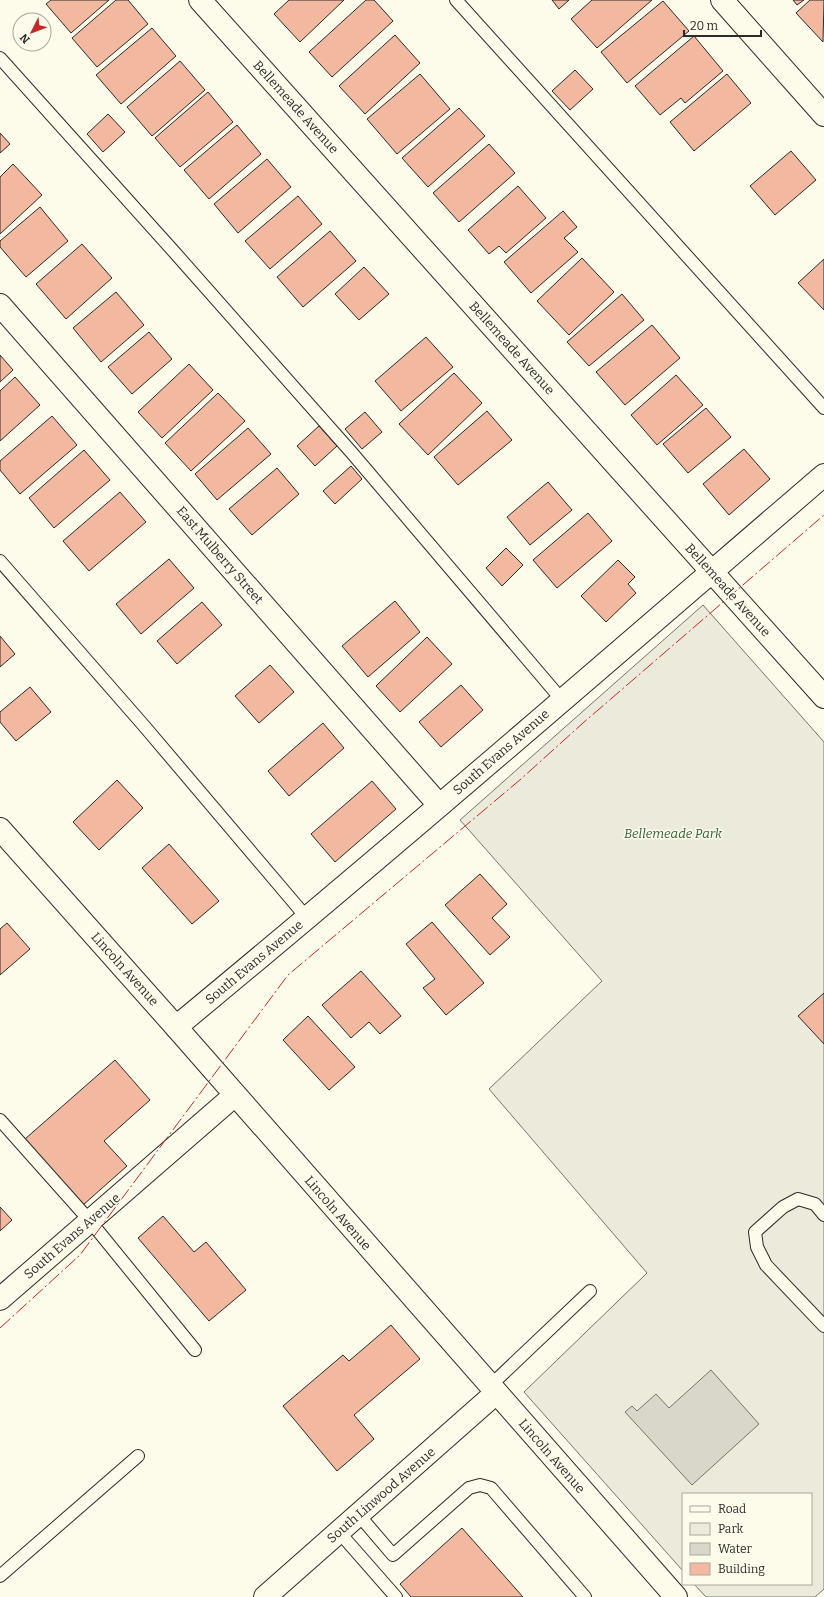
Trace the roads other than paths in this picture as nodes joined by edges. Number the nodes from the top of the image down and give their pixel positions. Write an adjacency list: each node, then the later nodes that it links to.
1 (200, 0): 10 (street, Bellemeade Avenue)
2 (456, 0): 7 (lane)
3 (722, 0): 5 (street)
4 (0, 58): 12 (lane)
5 (824, 115)
6 (0, 306): 13 (street, East Mulberry Street)
7 (824, 408)
8 (824, 475): 10 (street, South Evans Avenue)
9 (0, 561): 15 (lane)
10 (712, 571): 11 (street, Bellemeade Avenue); 12 (street, South Evans Avenue)
11 (824, 697)
12 (562, 700): 13 (street, South Evans Avenue)
13 (439, 806): 15 (street, South Evans Avenue)
14 (0, 829): 16 (street, Lincoln Avenue)
15 (308, 918): 16 (street, South Evans Avenue)
16 (176, 1027): 17 (street, Lincoln Avenue)
17 (235, 1095): 20 (street, South Evans Avenue); 25 (street, Lincoln Avenue)
18 (0, 1120): 20 (lane)
19 (824, 1215): 23 (lane)
20 (90, 1221): 22 (street, South Evans Avenue); 24 (lane)
21 (590, 1291): 25 (lane)
22 (0, 1299)
23 (824, 1326)
24 (195, 1350)
25 (493, 1389): 27 (street, South Linwood Avenue); 33 (street, Lincoln Avenue)
26 (138, 1456): 29 (lane)
27 (358, 1514): 28 (street, South Linwood Avenue); 32 (lane)
28 (339, 1532): 30 (street, South Linwood Avenue); 31 (lane)
29 (0, 1576)
30 (265, 1597)
31 (396, 1597)
32 (585, 1597)
33 (676, 1597)

